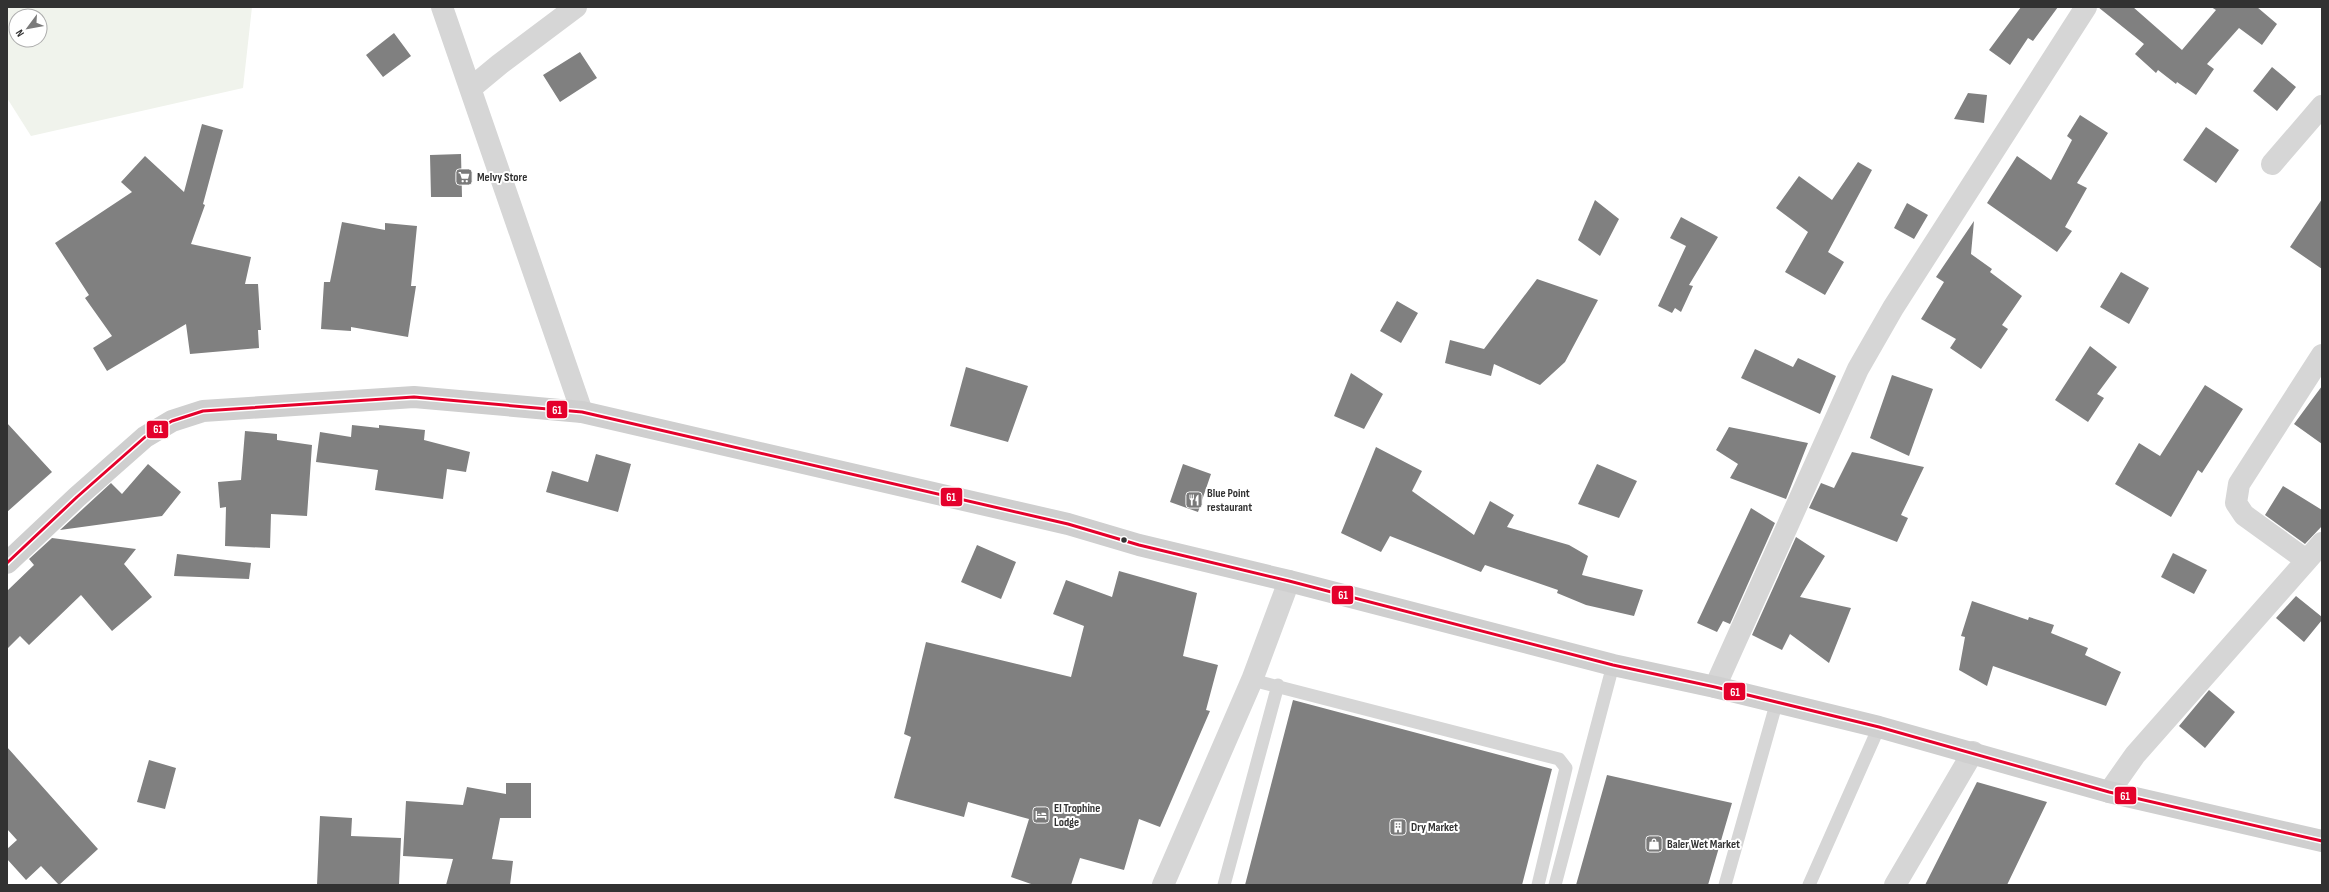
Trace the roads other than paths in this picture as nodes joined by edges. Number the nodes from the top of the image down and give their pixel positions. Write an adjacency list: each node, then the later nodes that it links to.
1 (442, 7): 4 (street)
2 (576, 7): 4 (street)
3 (2086, 7): 16 (street)
4 (471, 88): 8 (street)
5 (2322, 106): 6 (street)
6 (2272, 164)
7 (2322, 355): 10 (street)
8 (582, 412): 11 (street); 12 (street)
9 (2322, 542): 10 (street)
10 (2306, 560): 20 (street)
11 (7, 563)
12 (1289, 581): 13 (street); 14 (street)
13 (1614, 665): 16 (street); 25 (lane)
14 (1252, 680): 15 (lane); 22 (street)
15 (1278, 685): 23 (lane); 24 (lane)
16 (1715, 686): 17 (street)
17 (1777, 701): 18 (street); 26 (lane)
18 (1879, 727): 19 (street); 27 (lane)
19 (1973, 752): 20 (street); 28 (street)
20 (2109, 792): 21 (street)
21 (2322, 841)
22 (1163, 885)
23 (1224, 885)
24 (1538, 885)
25 (1554, 885)
26 (1724, 885)
27 (1809, 885)
28 (1895, 885)

